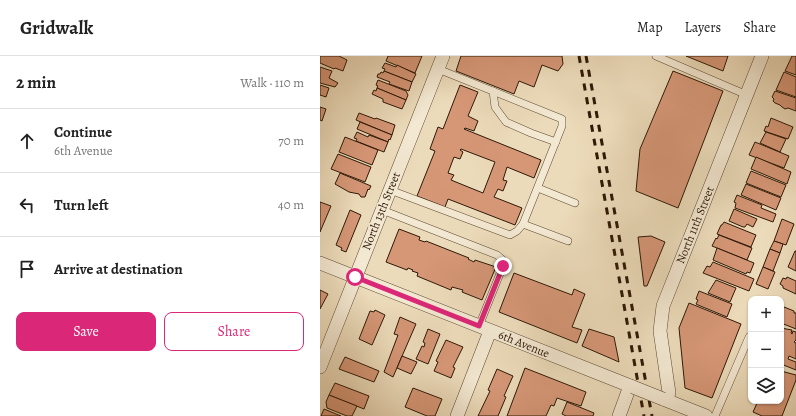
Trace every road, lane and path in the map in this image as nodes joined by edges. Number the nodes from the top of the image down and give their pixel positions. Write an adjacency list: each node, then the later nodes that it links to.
1 (443, 56): 5 (street, North 13th Street)
2 (656, 56): 4 (lane)
3 (762, 56): 7 (street, North 11th Street)
4 (673, 59): 7 (lane)
5 (438, 69): 6 (lane); 10 (street, North 13th Street)
6 (493, 91): 8 (lane); 8 (lane)
7 (747, 95): 21 (street, North 11th Street)
8 (556, 142): 9 (lane)
9 (538, 188): 11 (lane); 13 (lane)
10 (390, 190): 12 (street, North 13th Street); 13 (lane)
11 (575, 203)
12 (382, 210): 16 (street, North 13th Street); 17 (lane)
13 (524, 224): 14 (lane)
14 (568, 241)
15 (320, 263): 16 (street, 6th Avenue)
16 (355, 277): 17 (street, 6th Avenue); 19 (street, North 13th Street)
17 (485, 329): 20 (street, 6th Avenue); 22 (street)
18 (748, 339): 25 (lane)
19 (320, 367)
20 (632, 387): 21 (street, 6th Avenue, bridge); 23 (street)
21 (665, 400): 24 (street, 6th Avenue)
22 (457, 416)
23 (619, 416)
24 (706, 416)
25 (715, 416)

